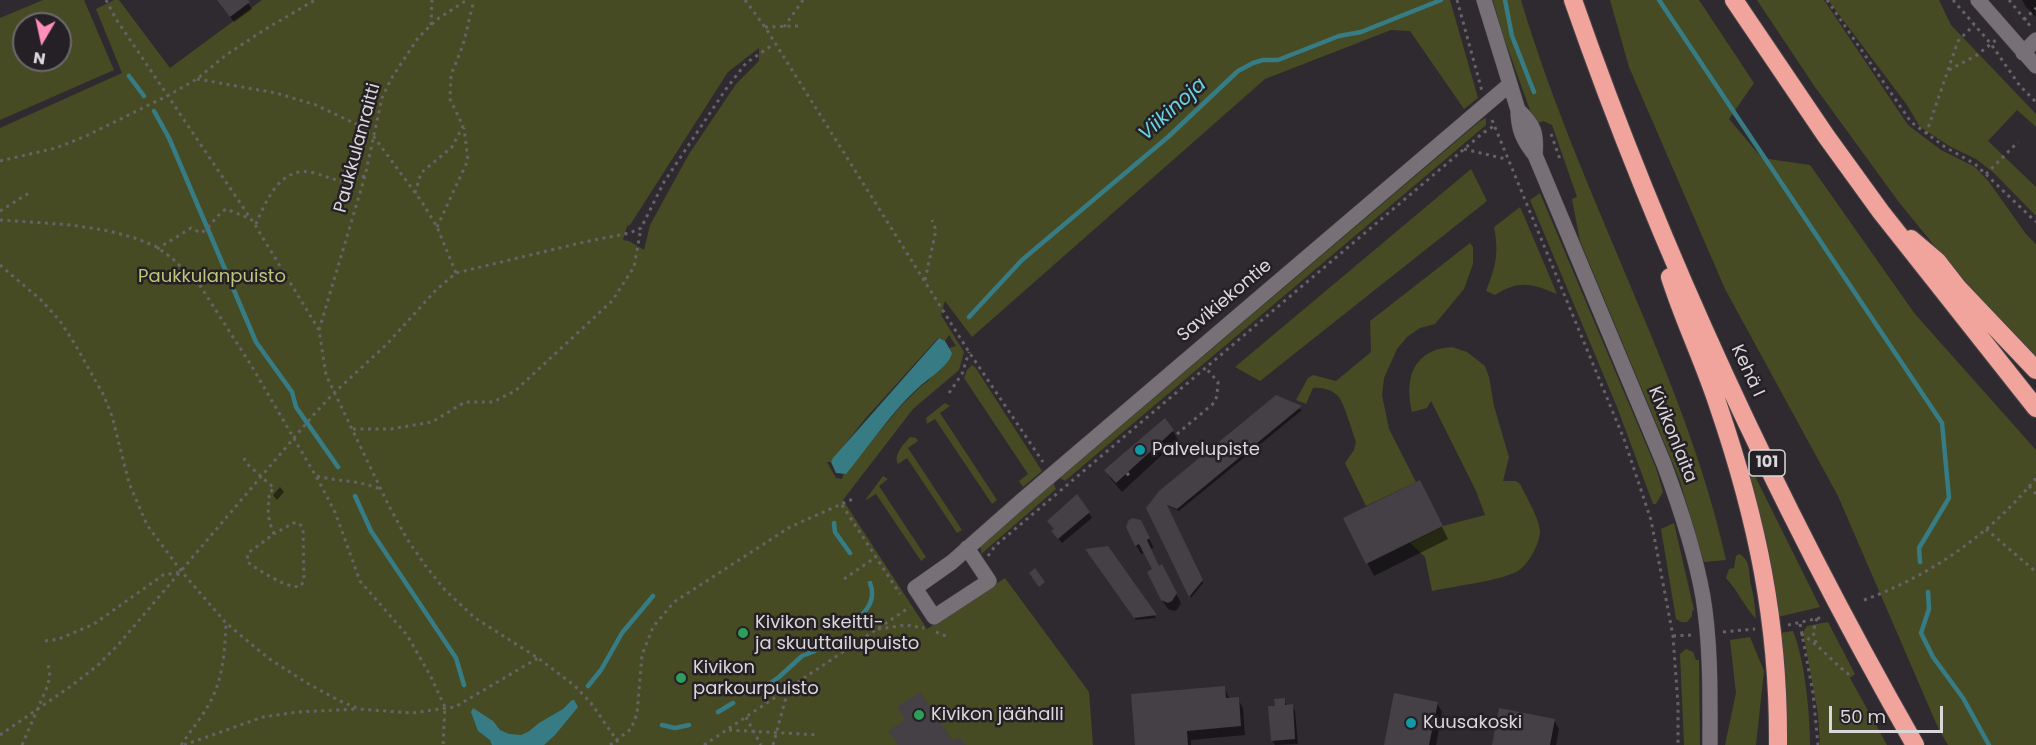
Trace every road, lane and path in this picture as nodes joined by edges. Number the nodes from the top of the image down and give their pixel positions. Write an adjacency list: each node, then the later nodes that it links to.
1 (304, 0): 17 (path)
2 (315, 0): 17 (path)
3 (432, 0): 20 (path)
4 (467, 0): 20 (path, Paukkulanraitti)
5 (474, 0): 36 (path)
6 (745, 0): 22 (path)
7 (803, 0): 23 (path)
8 (1457, 0): 33 (path)
9 (1484, 0): 31 (street, Kivikonlaita)
10 (1573, 0): 44 (highway, Kehä I / 101)
11 (1734, 0): 50 (highway)
12 (1827, 0): 38 (path)
13 (1953, 0): 19 (path)
14 (1978, 0): 27 (street)
15 (2008, 0): 18 (path)
16 (107, 2): 32 (path)
17 (306, 5): 30 (path)
18 (2036, 8)
19 (1974, 25): 26 (path); 29 (path)
20 (431, 26): 39 (path, Paukkulanraitti)
21 (799, 26): 23 (path)
22 (765, 27): 23 (path); 25 (path)
23 (784, 27)
24 (2036, 40): 27 (street)
25 (774, 44): 57 (path); 61 (path)
26 (1991, 44): 29 (path); 34 (path)
27 (2023, 53): 28 (street)
28 (2036, 66)
29 (1949, 70): 38 (path)
30 (197, 79): 32 (path); 39 (path)
31 (1509, 85): 84 (street, Savikiekontie); 128 (street, Kivikonlaita)
32 (169, 95): 43 (path); 52 (path)
33 (1484, 96)
34 (2036, 102)
35 (1490, 117): 37 (path)
36 (463, 126): 48 (path); 56 (path)
37 (1494, 126): 41 (path); 42 (path)
38 (1926, 135): 45 (path)
39 (374, 137): 46 (path, Paukkulanraitti); 48 (path)
40 (2018, 142): 45 (path)
41 (1464, 149): 42 (path); 64 (path)
42 (1507, 159): 102 (path)
43 (0, 161)
44 (1637, 172): 129 (highway); 131 (highway, Kehä I / 101)
45 (1986, 174): 54 (path)
46 (365, 176): 55 (path); 62 (path, Paukkulanraitti)
47 (29, 193): 49 (path)
48 (415, 193): 56 (path)
49 (0, 211)
50 (1881, 212): 65 (highway); 68 (highway)
51 (0, 219): 58 (path)
52 (252, 219): 55 (path); 58 (path)
53 (932, 220): 61 (path)
54 (2036, 222)
55 (255, 225): 62 (path)
56 (437, 227): 60 (path)
57 (641, 228): 60 (path); 69 (path)
58 (158, 249): 71 (path)
59 (0, 265): 87 (path)
60 (456, 273): 66 (path)
61 (925, 280): 63 (path)
62 (319, 330): 66 (path)
63 (969, 352): 67 (path); 73 (path)
64 (1206, 368): 70 (path); 86 (path)
65 (2036, 370)
66 (335, 392): 69 (path); 71 (path)
67 (949, 393)
68 (2036, 408)
69 (353, 429): 78 (path)
70 (1177, 434)
71 (293, 438): 74 (path); 75 (path)
72 (244, 458): 75 (path)
73 (1046, 467)
74 (316, 476): 78 (path); 109 (path)
75 (261, 477): 83 (path); 87 (path)
76 (2036, 478): 77 (path)
77 (2029, 486): 79 (path); 82 (path)
78 (382, 490): 105 (path)
79 (2036, 494)
80 (855, 498): 81 (path)
81 (842, 505): 85 (path); 118 (path)
82 (1986, 529): 88 (path); 90 (path)
83 (274, 534): 83 (path)
84 (967, 548): 84 (street, Savikiekontie)
85 (876, 557): 89 (path); 97 (path)
86 (984, 559)
87 (182, 572): 93 (path); 103 (path); 111 (path)
88 (2036, 572)
89 (844, 579)
90 (1864, 600)
91 (1824, 617): 92 (path)
92 (1817, 618): 94 (path); 104 (path)
93 (226, 623): 110 (path); 120 (path)
94 (1800, 624): 95 (path); 100 (path)
95 (1780, 626)
96 (1761, 629): 98 (path)
97 (876, 630): 101 (path); 108 (path)
98 (1718, 633)
99 (1696, 634): 102 (path)
100 (1801, 634): 104 (path); 130 (path)
101 (946, 636)
102 (1673, 636): 127 (path)
103 (45, 641)
104 (1816, 643): 107 (path)
105 (538, 658): 109 (path); 118 (path)
106 (47, 661): 111 (path)
107 (1851, 676)
108 (788, 689): 112 (path); 115 (path)
109 (445, 707): 110 (path); 121 (path)
110 (359, 709): 120 (path)
111 (36, 710): 116 (path); 119 (path)
112 (746, 717): 113 (path); 114 (path)
113 (727, 730): 114 (path); 124 (path)
114 (754, 732): 115 (path); 125 (path)
115 (777, 734): 117 (path); 126 (path)
116 (0, 735)
117 (819, 735)
118 (616, 740): 122 (path); 123 (path)
119 (22, 745)
120 (183, 745)
121 (443, 745)
122 (610, 745)
123 (620, 745)
124 (704, 745)
125 (761, 745)
126 (773, 745)
127 (1678, 745)
128 (1710, 745)
129 (1778, 745)
130 (1818, 745)
131 (1915, 745)

